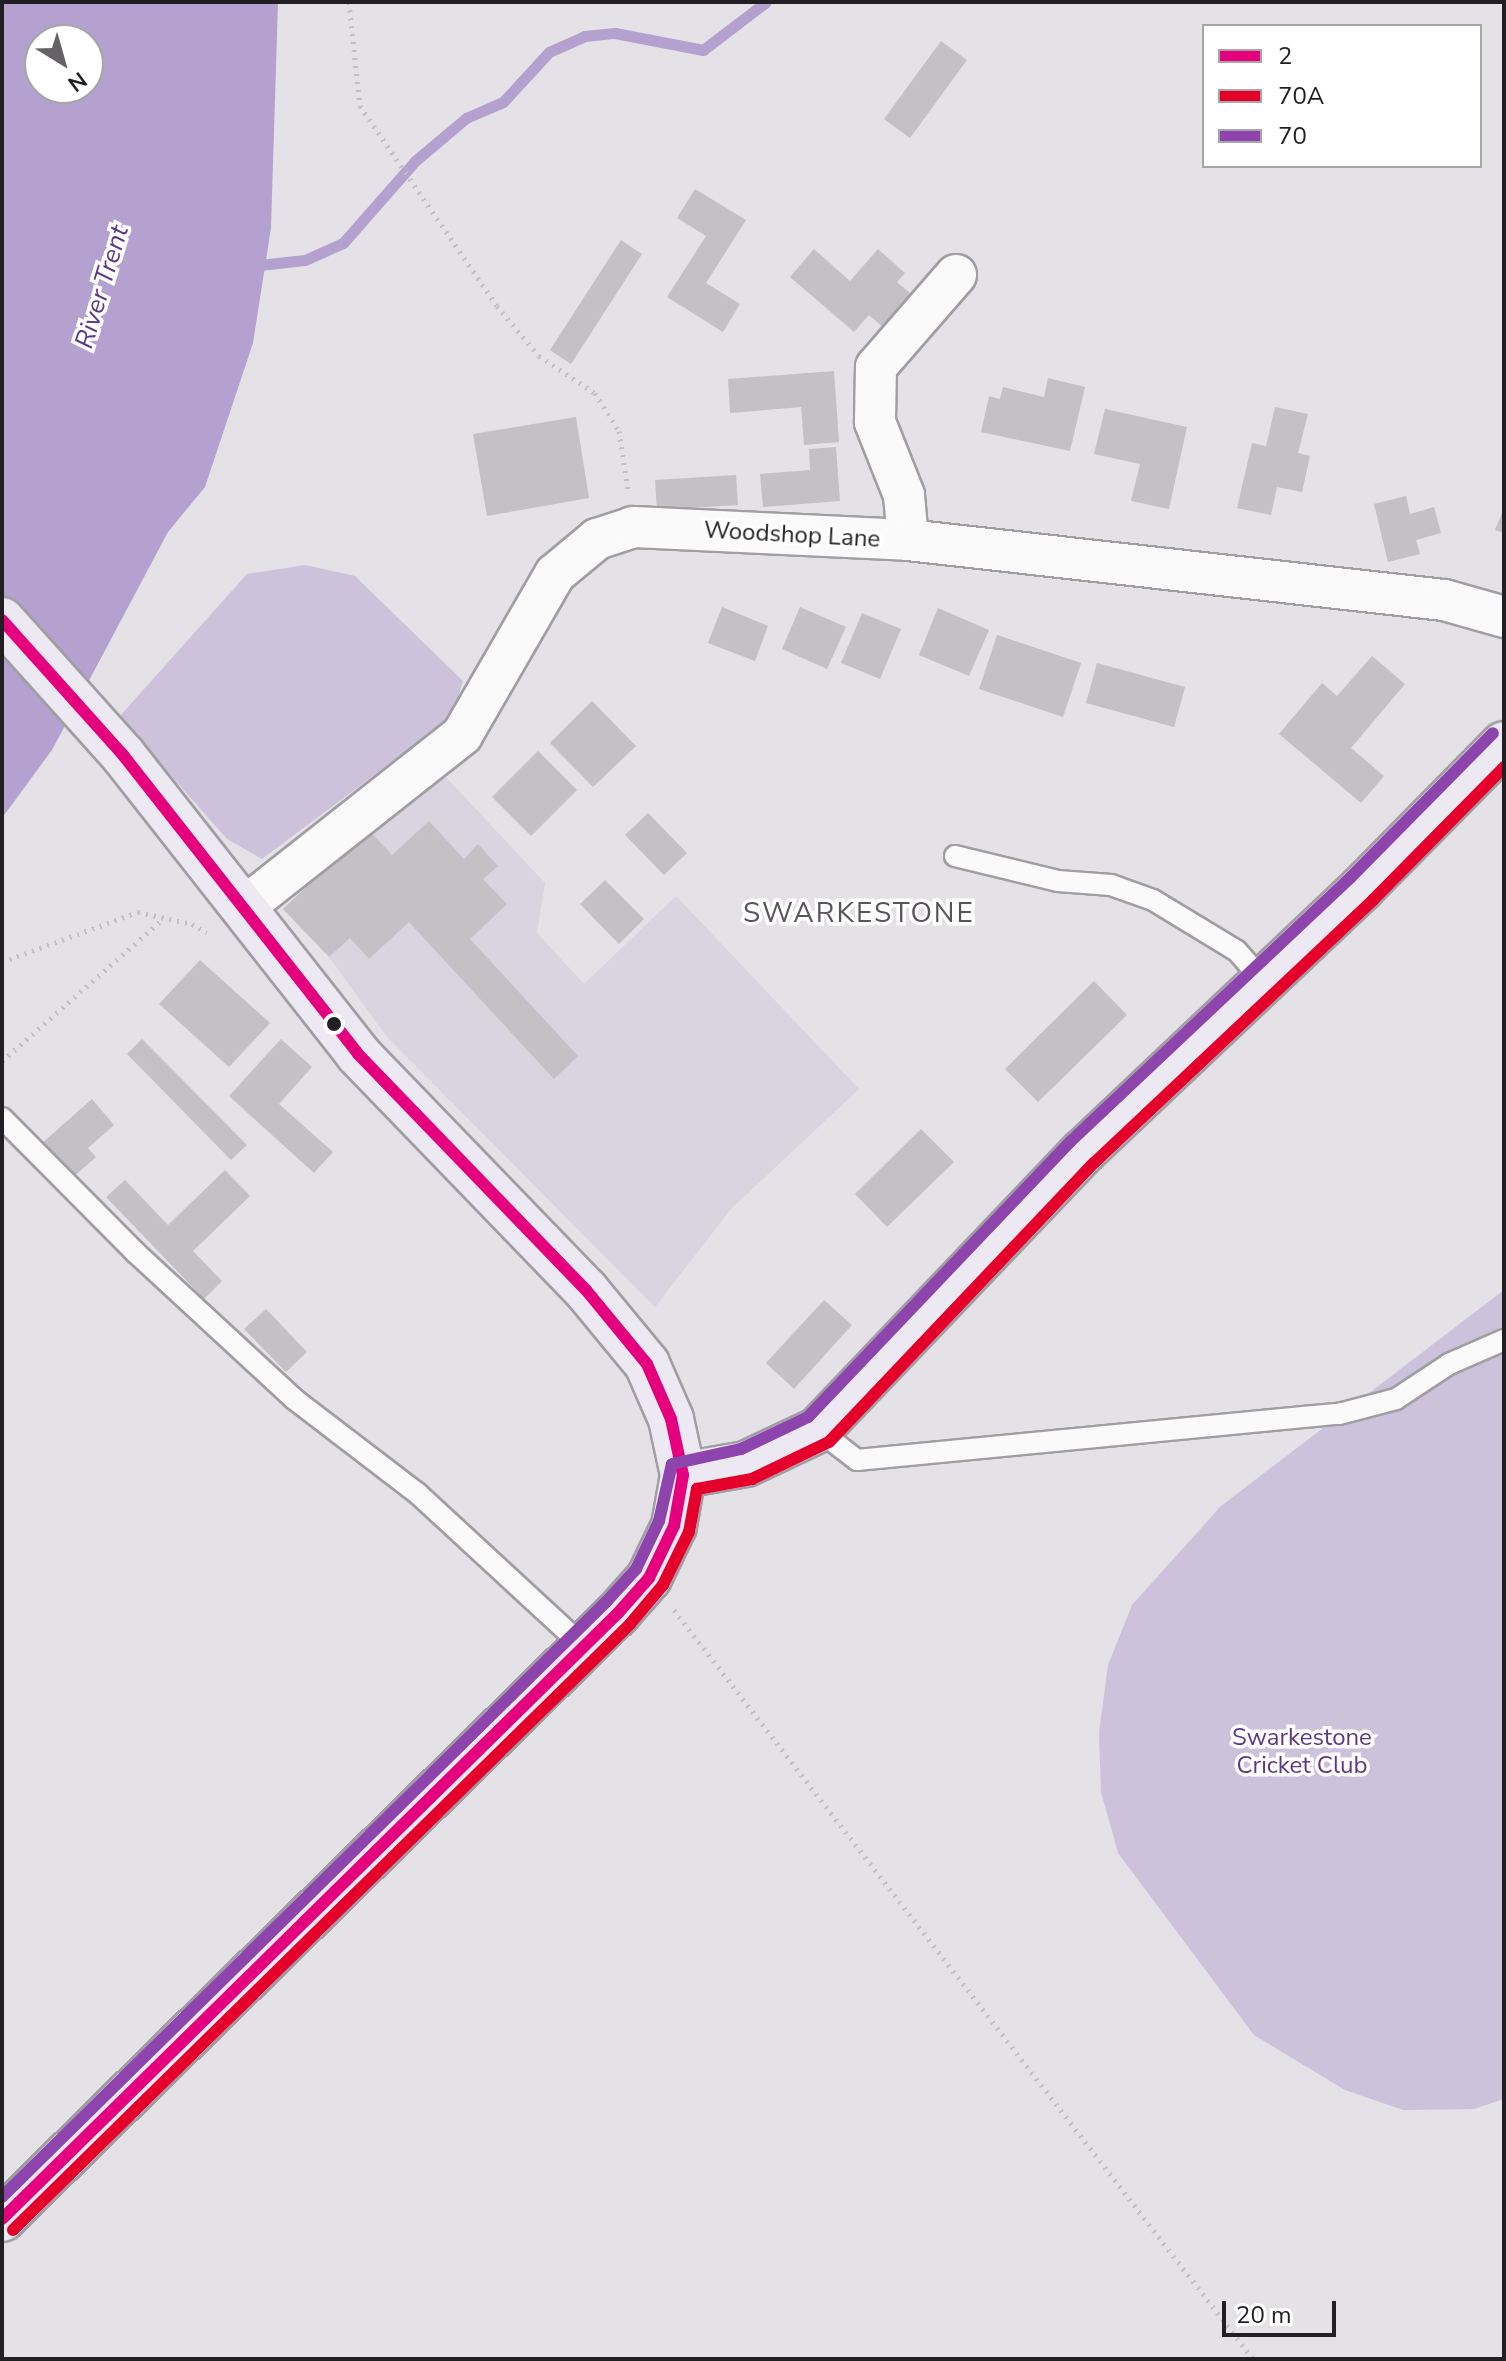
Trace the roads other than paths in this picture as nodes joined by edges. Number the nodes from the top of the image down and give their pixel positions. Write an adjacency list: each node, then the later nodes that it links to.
1 (956, 275): 2 (street)
2 (908, 540): 3 (street, Woodshop Lane); 7 (street, Woodshop Lane)
3 (1504, 617)
4 (2, 620): 7 (main road)
5 (1504, 744): 8 (main road)
6 (955, 856): 8 (lane)
7 (230, 923): 12 (main road)
8 (1264, 982): 11 (main road)
9 (2, 1118): 13 (lane)
10 (1504, 1340): 11 (lane)
11 (818, 1430): 12 (main road)
12 (683, 1475): 13 (main road)
13 (584, 1647): 14 (main road)
14 (2, 2219)

